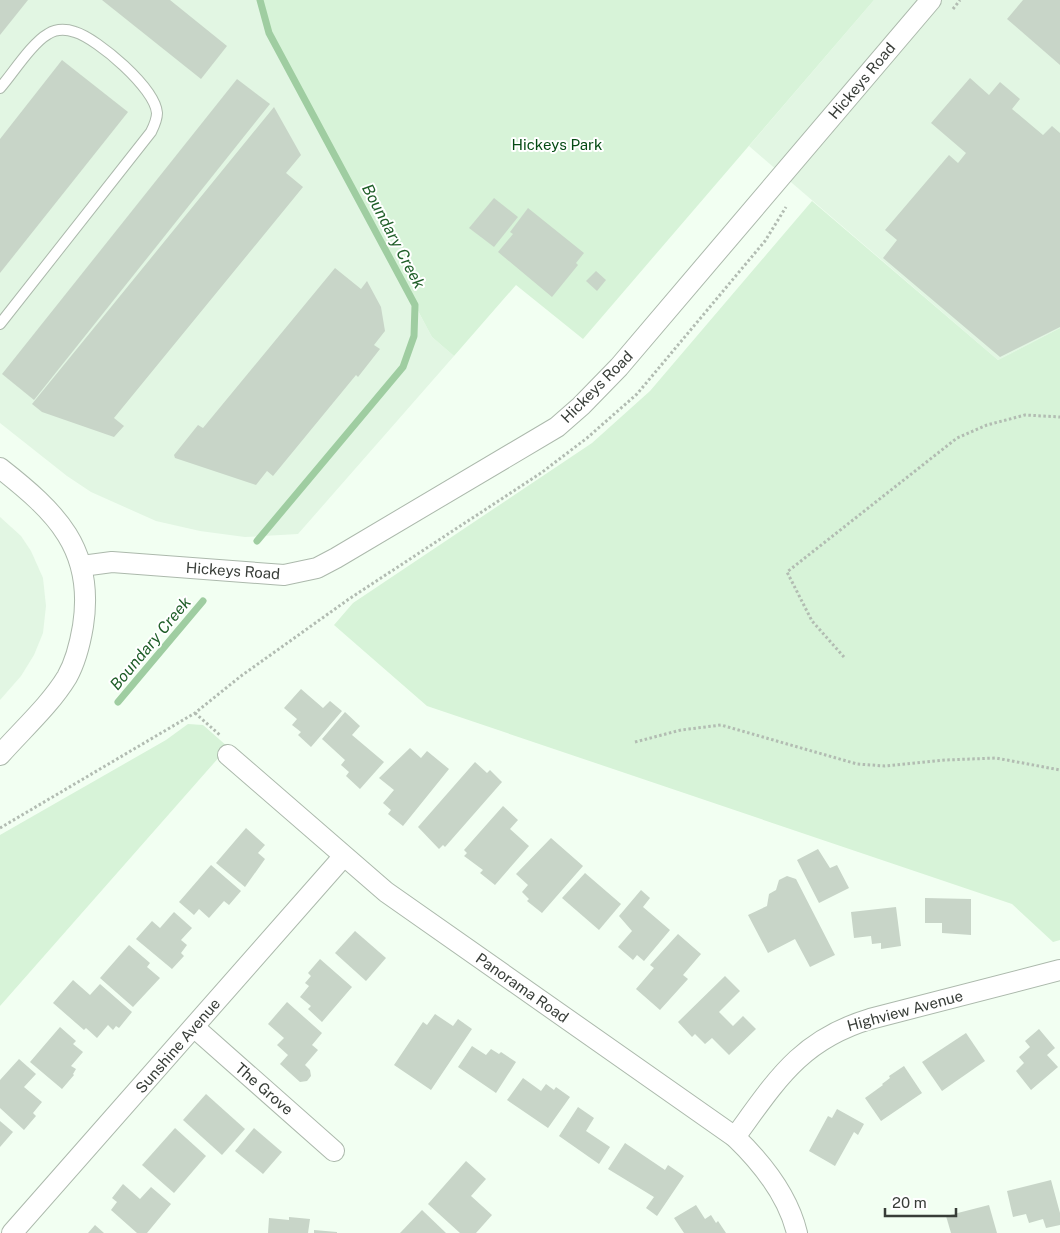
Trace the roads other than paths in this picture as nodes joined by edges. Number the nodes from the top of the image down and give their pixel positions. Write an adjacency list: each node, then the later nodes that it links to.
1 (931, 0): 5 (street, Hickeys Road)
2 (0, 88): 3 (lane)
3 (0, 324)
4 (0, 468): 5 (street)
5 (82, 566): 6 (street)
6 (0, 755)
7 (228, 755): 8 (street, Panorama Road)
8 (343, 857): 10 (street, Sunshine Avenue); 11 (street, Panorama Road)
9 (1060, 970): 11 (street, Highview Avenue)
10 (195, 1028): 12 (street, The Grove); 13 (street, Sunshine Avenue)
11 (735, 1137): 14 (street, Panorama Road)
12 (334, 1150)
13 (12, 1233)
14 (797, 1233)

